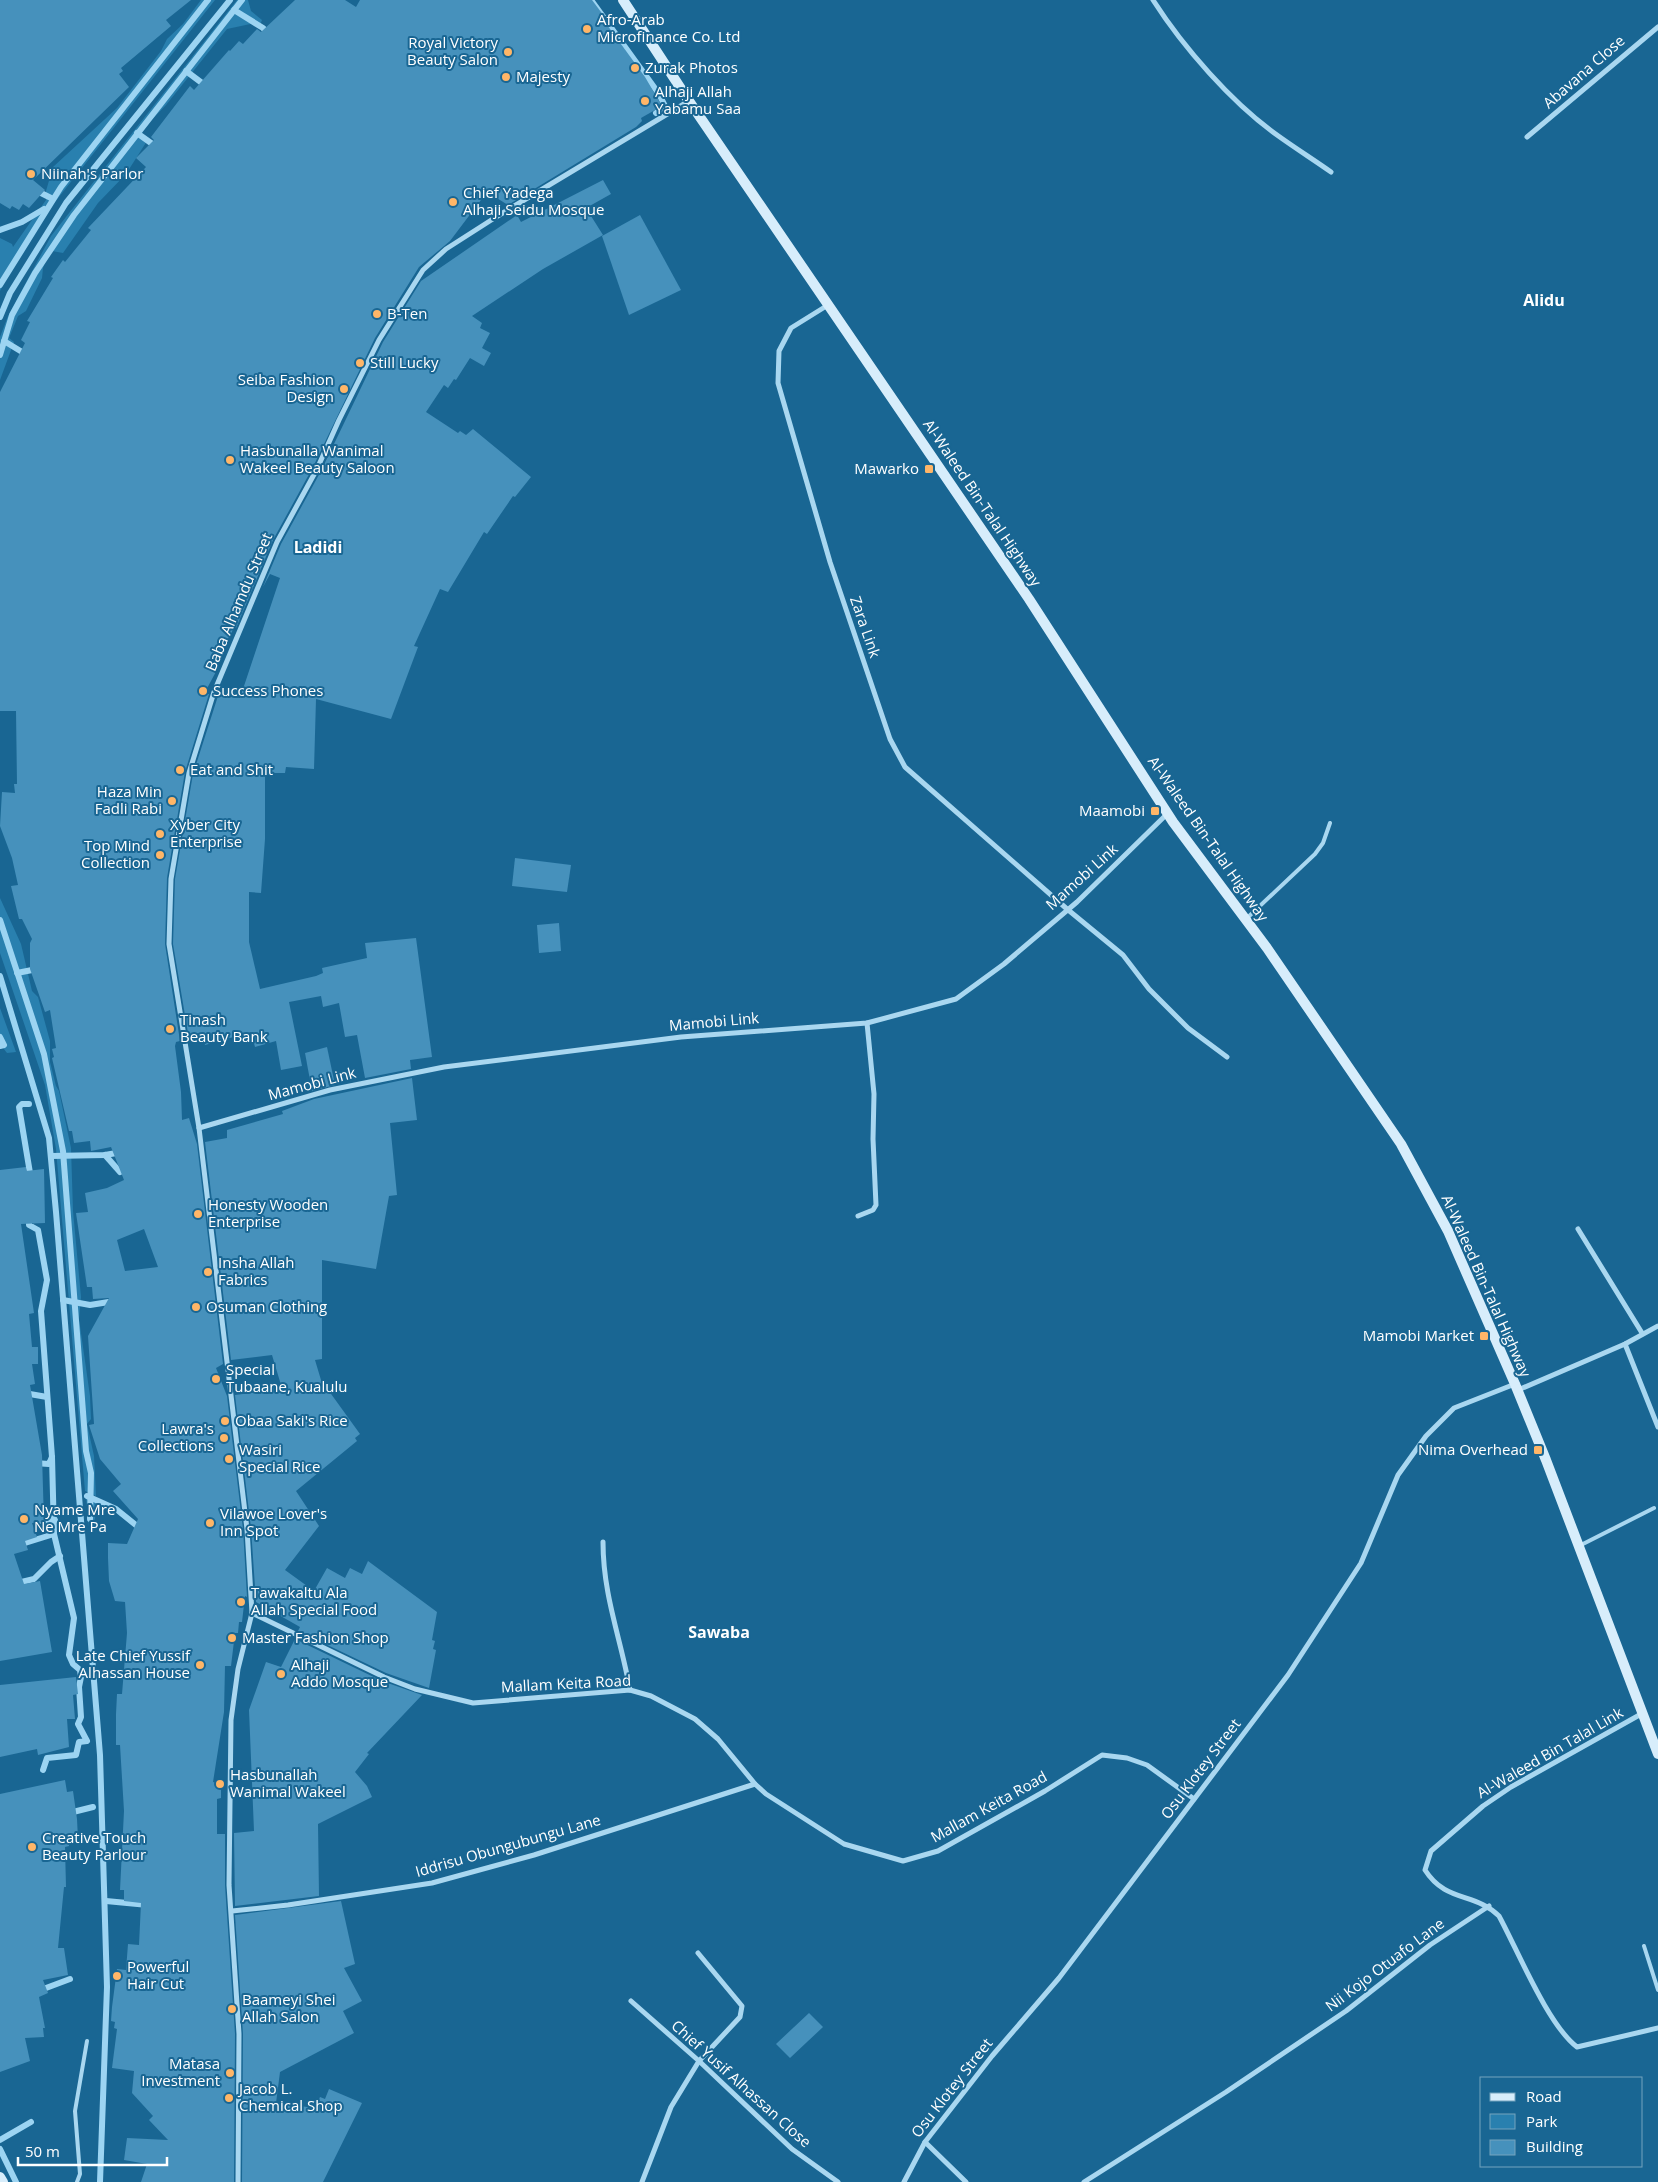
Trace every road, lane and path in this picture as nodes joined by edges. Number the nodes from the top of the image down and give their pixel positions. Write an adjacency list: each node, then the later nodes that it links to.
1 (623, 0): 4 (street, Al-Waleed Bin-Talal Highway)
2 (1153, 0): 6 (street)
3 (1658, 29): 5 (street, Abavana Close)
4 (689, 101): 7 (street, Al-Waleed Bin-Talal Highway); 14 (street, Baba Alhamdu Street)
5 (1527, 137)
6 (1331, 172)
7 (829, 305): 8 (street, Al-Waleed Bin-Talal Highway); 10 (street, Zara Link)
8 (1168, 813): 10 (street, Mamobi Link); 11 (street, Al-Waleed Bin-Talal Highway)
9 (1330, 823): 11 (lane)
10 (1067, 909): 12 (street, Mamobi Link); 13 (street, Zara Link)
11 (1246, 919): 20 (street, Al-Waleed Bin-Talal Highway)
12 (868, 1023): 14 (street, Mamobi Link); 15 (street)
13 (1227, 1057)
14 (199, 1128): 25 (street, Baba Alhamdu Street)
15 (858, 1216)
16 (1578, 1229): 18 (street)
17 (1658, 1326): 18 (street, Osu Klotey Street)
18 (1642, 1333): 19 (street, Osu Klotey Street)
19 (1625, 1344): 20 (street, Osu Klotey Street); 21 (street)
20 (1516, 1387): 24 (street, Al-Waleed Bin-Talal Highway); 30 (street, Osu Klotey Street)
21 (1658, 1427)
22 (1654, 1508): 24 (lane)
23 (603, 1542): 26 (street)
24 (1580, 1546): 27 (street, Al-Waleed Bin-Talal Highway)
25 (252, 1613): 26 (street, Mallam Keita Road); 32 (street, Baba Alhamdu Street)
26 (630, 1690): 29 (street, Mallam Keita Road)
27 (1643, 1713): 28 (street, Al-Waleed Bin-Talal Highway); 31 (street, Al-Waleed Bin Talal Link)
28 (1658, 1754)
29 (755, 1784): 30 (street, Mallam Keita Road); 32 (street, Iddrisu Obungubungu Lane)
30 (1194, 1799): 40 (street, Osu Klotey Street)
31 (1489, 1906): 37 (street); 49 (street, Nii Kojo Otuafo Lane)
32 (232, 1911): 44 (street, Baba Alhamdu Street)
33 (1644, 1946): 35 (lane)
34 (698, 1953): 39 (street)
35 (1658, 1990)
36 (631, 2001): 39 (street, Chief Yusif Alhassan Close)
37 (1658, 2028)
38 (86, 2041): 43 (lane)
39 (699, 2061): 45 (street); 46 (street, Chief Yusif Alhassan Close)
40 (925, 2142): 47 (street, Osu Klotey Street); 48 (street)
41 (0, 2176): 42 (street)
42 (3, 2182)
43 (77, 2182)
44 (238, 2182)
45 (642, 2182)
46 (838, 2182)
47 (904, 2182)
48 (966, 2182)
49 (1084, 2182)

